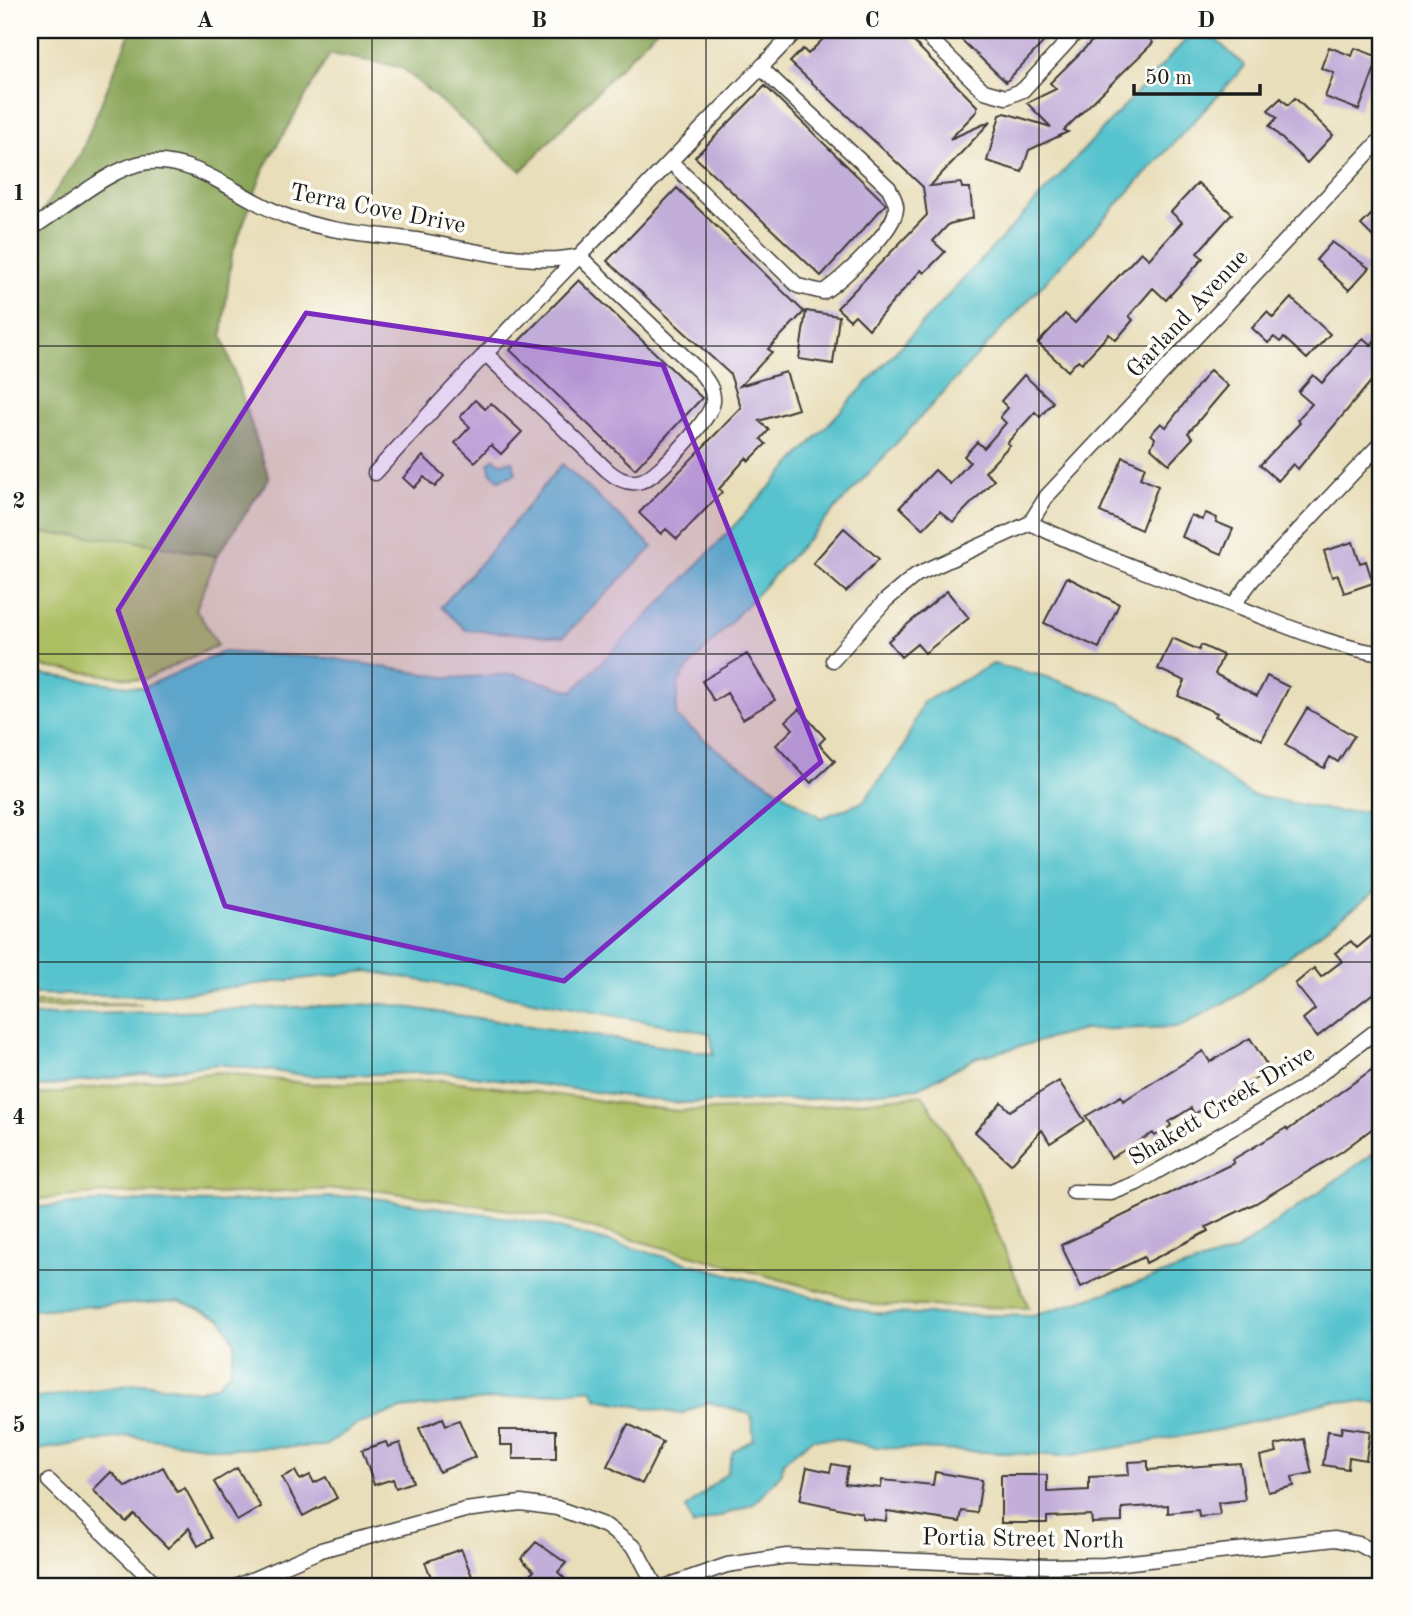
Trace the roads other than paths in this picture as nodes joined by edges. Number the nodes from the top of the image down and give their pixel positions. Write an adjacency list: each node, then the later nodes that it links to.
1 (797, 30): 4 (street)
2 (921, 30): 3 (street)
3 (1078, 30)
4 (761, 68): 6 (street); 6 (street)
5 (1381, 139): 12 (street, Garland Avenue)
6 (672, 163): 8 (street)
7 (30, 229): 8 (street, Terra Cove Drive)
8 (579, 256): 9 (street); 9 (street)
9 (485, 353): 11 (street)
10 (1381, 443): 13 (street)
11 (375, 474)
12 (1030, 523): 13 (street); 15 (street)
13 (1233, 605): 14 (street)
14 (1381, 654)
15 (833, 660)
16 (1381, 1027): 17 (street, Shakett Creek Drive)
17 (1073, 1192)
18 (49, 1481): 20 (street)
19 (1381, 1556): 23 (street, Portia Street North)
20 (159, 1587)
21 (235, 1587): 22 (street)
22 (656, 1587)
23 (664, 1587)

